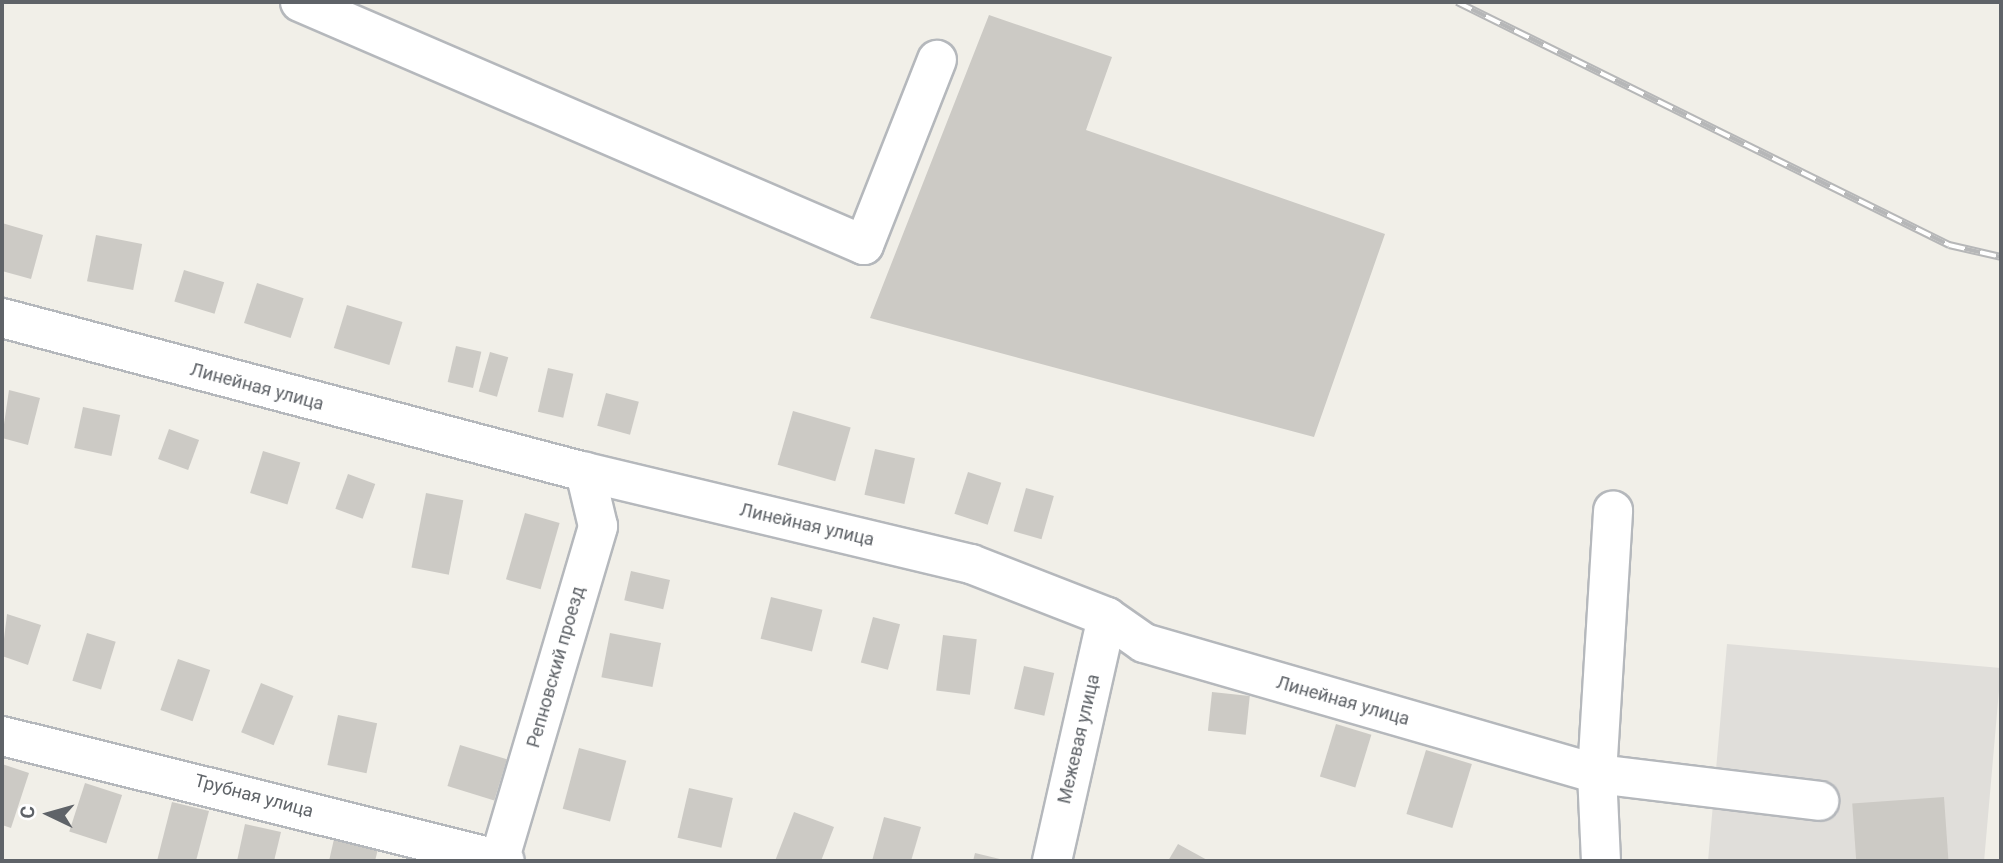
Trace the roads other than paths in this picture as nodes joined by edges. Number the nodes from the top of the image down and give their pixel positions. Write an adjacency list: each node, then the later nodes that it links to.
1 (300, 2): 2 (street)
2 (937, 60)
3 (2, 318): 4 (street, Линейная улица)
4 (585, 472): 6 (street, Линейная улица); 10 (street, Репновский проезд)
5 (1613, 510): 8 (street)
6 (1107, 617): 8 (street, Линейная улица); 11 (street, Межевая улица)
7 (2, 736): 10 (street, Трубная улица)
8 (1597, 774): 9 (street, Линейная улица); 12 (street)
9 (1819, 801)
10 (501, 861)
11 (1052, 861)
12 (1601, 861)

